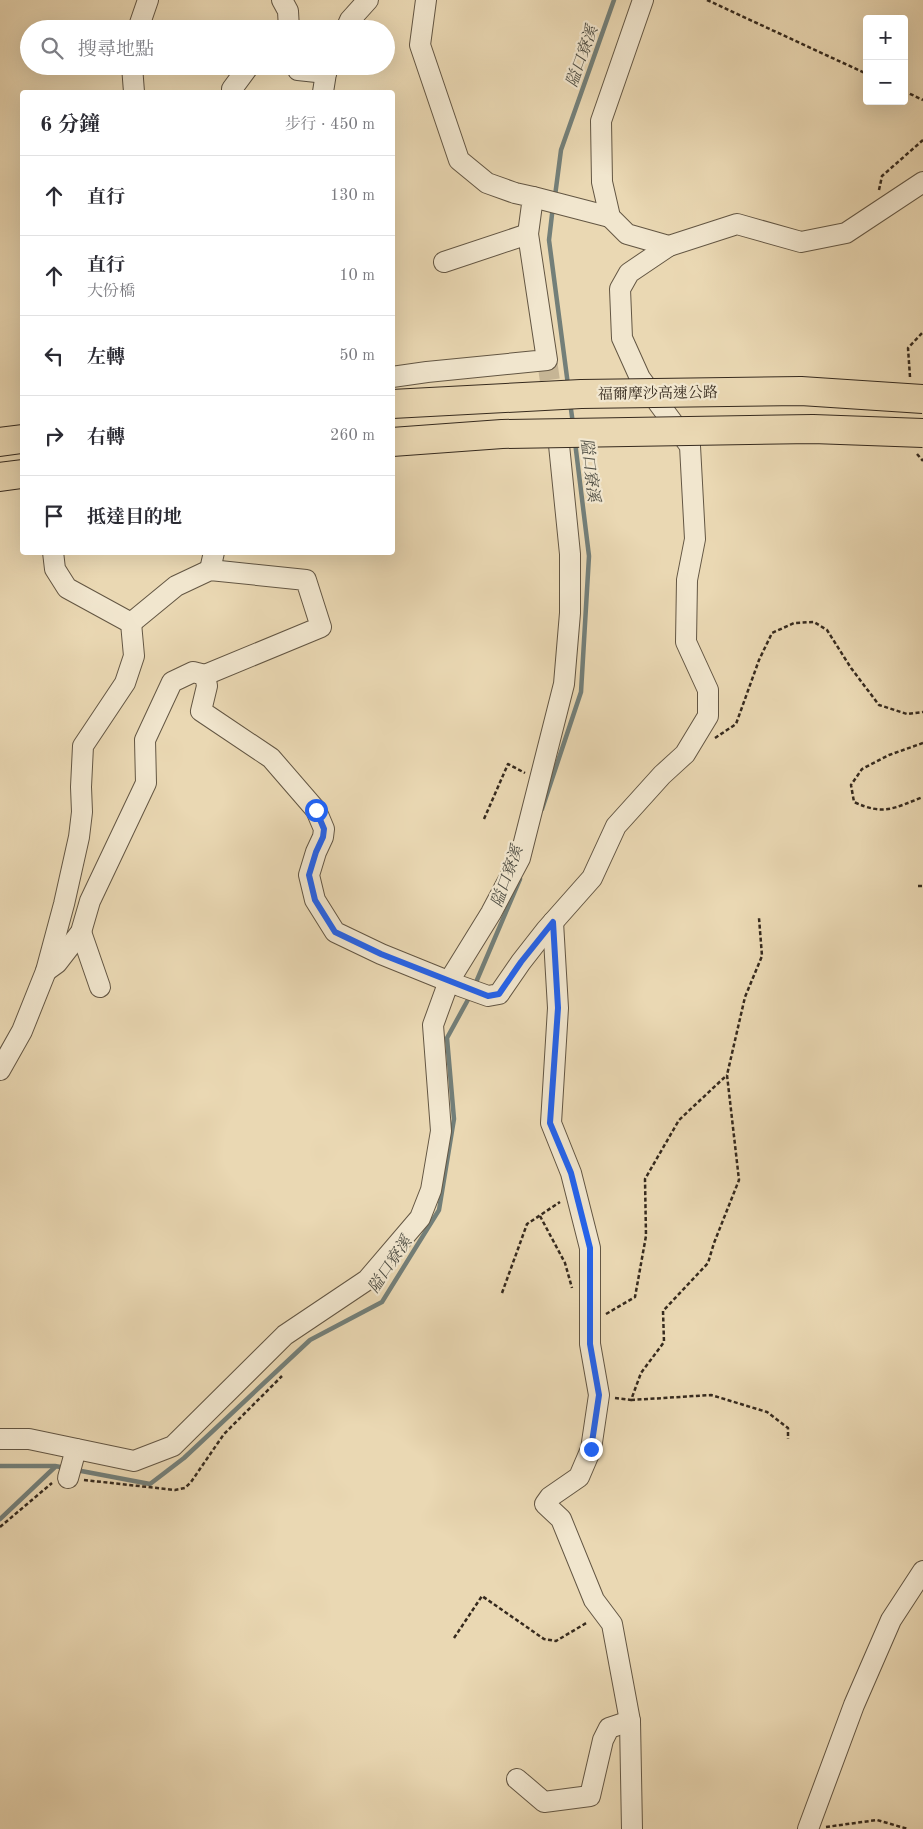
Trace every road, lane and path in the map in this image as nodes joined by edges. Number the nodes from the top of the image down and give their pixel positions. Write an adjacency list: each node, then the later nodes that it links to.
1 (148, 0): 7 (lane)
2 (282, 0): 8 (lane)
3 (368, 0): 9 (lane)
4 (426, 0): 19 (lane)
5 (643, 0): 21 (lane)
6 (707, 0): 10 (path)
7 (141, 20)
8 (288, 20)
9 (350, 20)
10 (863, 72)
11 (133, 75): 13 (lane)
12 (242, 75): 14 (lane)
13 (134, 90)
14 (232, 90)
15 (908, 93): 16 (path)
16 (923, 100)
17 (923, 140): 20 (path)
18 (923, 182): 20 (lane)
19 (533, 197): 21 (lane); 22 (lane)
20 (882, 209): 23 (lane)
21 (610, 217): 23 (lane)
22 (528, 234): 24 (lane); 25 (lane)
23 (669, 246): 41 (lane)
24 (444, 262)
25 (395, 377)
26 (923, 399): 27 (highway, 福爾摩沙高速公路, bridge)
27 (395, 404)
28 (923, 434): 31 (highway, bridge)
29 (20, 439): 30 (highway)
30 (0, 442)
31 (395, 442)
32 (559, 445): 42 (lane)
33 (20, 474): 34 (highway)
34 (0, 477)
35 (53, 555): 37 (lane)
36 (212, 561): 37 (lane); 38 (lane)
37 (132, 623): 50 (lane)
38 (205, 675): 49 (lane); 51 (lane)
39 (923, 712): 41 (path)
40 (923, 743): 43 (path)
41 (685, 754): 48 (lane)
42 (540, 780): 44 (path); 51 (lane)
43 (923, 797)
44 (484, 819)
45 (918, 886): 46 (path)
46 (923, 886)
47 (760, 918): 54 (path)
48 (553, 922): 51 (lane); 55 (lane)
49 (81, 932): 50 (lane); 52 (lane)
50 (46, 971): 53 (lane)
51 (454, 984): 62 (lane)
52 (100, 987)
53 (0, 1070)
54 (727, 1075): 59 (path); 61 (path)
55 (575, 1191): 56 (path); 59 (lane)
56 (540, 1216): 57 (path); 58 (path)
57 (573, 1289)
58 (502, 1293)
59 (589, 1315): 60 (lane)
60 (599, 1395): 61 (path); 65 (lane)
61 (631, 1400): 63 (path)
62 (0, 1439)
63 (788, 1439)
64 (923, 1571): 69 (lane)
65 (603, 1612): 66 (path); 67 (lane)
66 (454, 1638)
67 (630, 1721): 68 (lane); 70 (lane)
68 (517, 1779)
69 (816, 1828): 71 (path)
70 (632, 1829)
71 (908, 1829)

